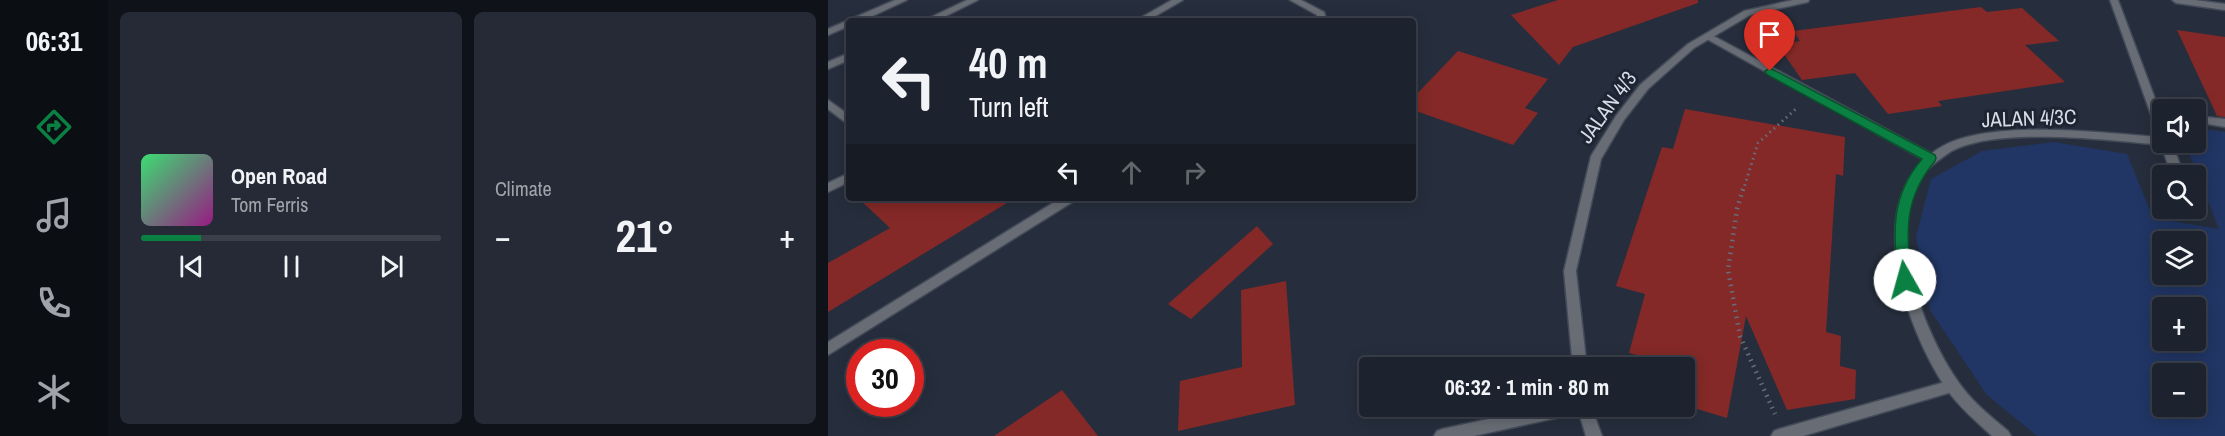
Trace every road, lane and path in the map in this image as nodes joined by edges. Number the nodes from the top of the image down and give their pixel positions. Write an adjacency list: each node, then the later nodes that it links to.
1 (903, 0): 9 (street)
2 (974, 0): 10 (street)
3 (1179, 0): 11 (street)
4 (1294, 0): 12 (street)
5 (1805, 0): 15 (street, JALAN 4/3)
6 (2114, 0): 19 (street)
7 (2176, 0): 8 (street)
8 (2225, 7)
9 (861, 18)
10 (934, 18)
11 (1146, 18)
12 (1322, 18)
13 (846, 24): 14 (street)
14 (828, 32)
15 (1708, 36): 18 (street); 30 (street, JALAN 4/3)
16 (846, 57): 17 (street)
17 (828, 66)
18 (1812, 95): 25 (street); 34 (path)
19 (2153, 99)
20 (828, 102): 21 (street)
21 (846, 118)
22 (2206, 120): 23 (street)
23 (2225, 123)
24 (2152, 141): 25 (street, JALAN 4/3C)
25 (1930, 158): 31 (street, JALAN 4/3C)
26 (846, 179): 27 (street)
27 (828, 188)
28 (1065, 201): 29 (street)
29 (828, 349)
30 (1579, 357)
31 (1952, 386): 34 (street); 37 (street, JALAN 4/3C)
32 (1532, 417): 35 (street)
33 (1588, 417): 36 (street)
34 (1783, 435)
35 (1442, 436)
36 (1594, 436)
37 (2004, 436)

